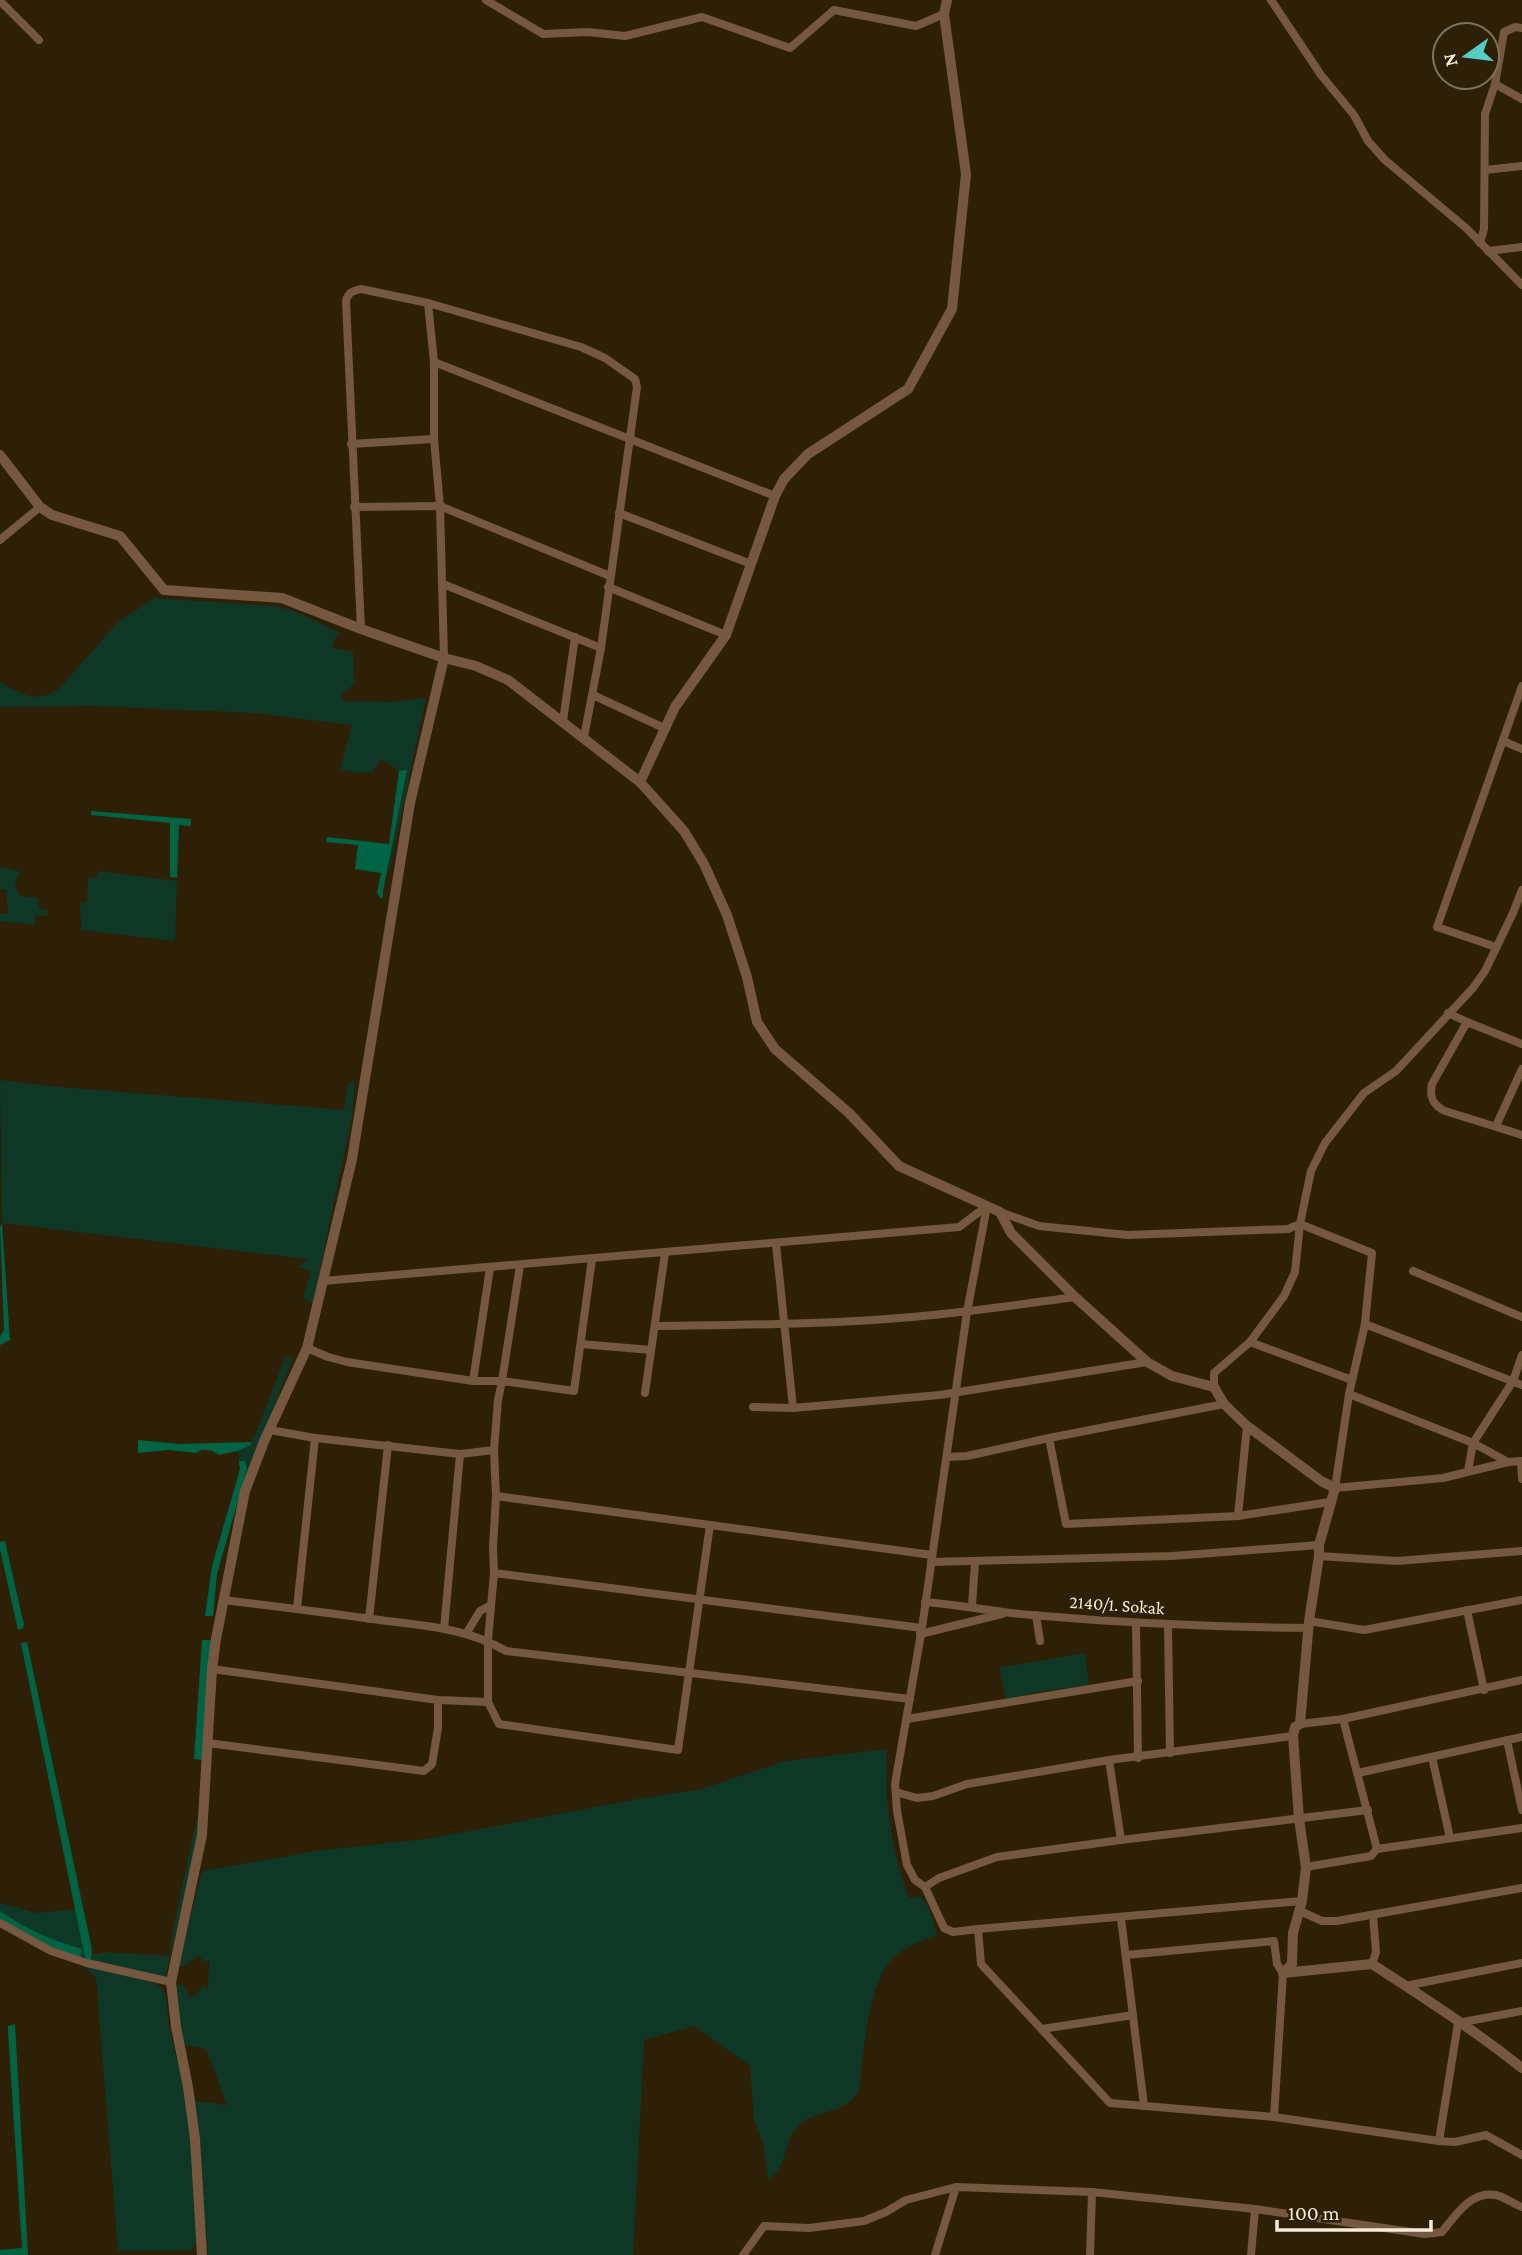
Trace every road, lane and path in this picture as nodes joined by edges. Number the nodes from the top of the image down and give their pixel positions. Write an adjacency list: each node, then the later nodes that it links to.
1 (486, 0): 5 (street)
2 (947, 0): 5 (street)
3 (1271, 0): 14 (street)
4 (0, 1): 7 (street)
5 (944, 14): 24 (street)
6 (1522, 28): 8 (street)
7 (39, 40)
8 (1501, 49)
9 (1501, 87): 11 (street)
10 (1493, 91): 13 (street)
11 (1522, 99)
12 (1522, 166): 13 (street)
13 (1485, 170): 14 (street)
14 (1480, 243): 16 (street)
15 (1522, 247): 16 (street)
16 (1488, 251): 17 (street)
17 (1522, 285)
18 (428, 303): 19 (street); 21 (street); 22 (street)
19 (434, 362): 20 (street); 21 (street)
20 (434, 439): 22 (street); 25 (street)
21 (630, 439): 24 (street); 28 (street)
22 (351, 444): 27 (street)
23 (0, 455): 26 (street)
24 (775, 496): 30 (street)
25 (440, 506): 27 (street); 31 (street); 32 (street)
26 (40, 507): 29 (street); 34 (street)
27 (354, 507): 34 (street)
28 (619, 513): 30 (street); 31 (street)
29 (0, 540)
30 (751, 564): 35 (street)
31 (610, 576): 33 (street)
32 (443, 584): 36 (street); 38 (street)
33 (608, 587): 35 (street); 37 (street)
34 (361, 629): 38 (street)
35 (726, 635): 42 (street)
36 (575, 637): 37 (street); 41 (street)
37 (601, 648): 40 (street)
38 (444, 659): 41 (street); 65 (street)
39 (1522, 686): 44 (street)
40 (593, 695): 42 (street); 43 (street)
41 (564, 721): 43 (street)
42 (666, 729): 46 (street)
43 (584, 737): 46 (street)
44 (1503, 741): 45 (street); 49 (street)
45 (1522, 749)
46 (640, 782): 56 (street)
47 (1522, 890): 48 (street)
48 (1518, 914): 49 (street)
49 (1496, 947): 50 (street)
50 (1448, 1013): 51 (street); 58 (street)
51 (1467, 1022): 52 (street); 54 (street)
52 (1522, 1044)
53 (1522, 1069): 54 (street)
54 (1496, 1126): 55 (street)
55 (1522, 1135)
56 (987, 1206): 57 (street); 59 (street); 67 (street)
57 (1000, 1212): 58 (street); 66 (street)
58 (1300, 1224): 70 (street); 72 (street)
59 (776, 1244): 60 (street); 69 (street)
60 (665, 1253): 61 (street); 71 (street)
61 (592, 1259): 62 (street); 73 (street)
62 (520, 1265): 63 (street); 80 (street)
63 (490, 1268): 65 (street); 79 (street)
64 (1413, 1271): 68 (street)
65 (323, 1281): 74 (street)
66 (1074, 1297): 67 (street); 77 (street)
67 (967, 1312): 69 (street); 84 (street)
68 (1522, 1317)
69 (785, 1324): 71 (street); 89 (street)
70 (1365, 1324): 78 (street); 81 (street)
71 (655, 1326): 75 (street)
72 (1250, 1342): 78 (street); 83 (street)
73 (581, 1344): 75 (street); 80 (street)
74 (307, 1348): 79 (street); 91 (street)
75 (651, 1350): 85 (street)
76 (1522, 1355): 81 (street)
77 (1147, 1362): 83 (street); 84 (street)
78 (1352, 1380): 86 (street)
79 (473, 1381): 80 (street)
80 (502, 1381): 96 (street)
81 (1513, 1381): 82 (street); 94 (street)
82 (1522, 1385)
83 (1214, 1387): 87 (street)
84 (957, 1392): 89 (street); 98 (street)
85 (645, 1393)
86 (1349, 1394): 94 (street); 103 (street)
87 (1224, 1404): 90 (street); 93 (street)
88 (753, 1407): 89 (street)
89 (793, 1408)
90 (1247, 1426): 103 (street); 106 (street)
91 (270, 1430): 92 (street); 114 (street)
92 (315, 1438): 95 (street); 119 (street)
93 (1049, 1438): 98 (street); 106 (street)
94 (1474, 1443): 100 (street); 101 (street)
95 (388, 1445): 97 (street); 123 (street)
96 (494, 1450): 97 (street); 104 (street)
97 (460, 1454): 127 (street)
98 (947, 1457): 110 (street)
99 (1521, 1461): 100 (street); 102 (street)
100 (1508, 1462): 101 (street)
101 (1468, 1471): 103 (street)
102 (1522, 1479)
103 (1335, 1488): 105 (street)
104 (496, 1496): 107 (street); 112 (street)
105 (1330, 1502): 106 (street); 108 (street)
106 (1238, 1516)
107 (710, 1525): 110 (street); 113 (street)
108 (1319, 1551): 109 (street); 111 (street); 126 (street)
109 (1522, 1551)
110 (932, 1558): 111 (street); 116 (street)
111 (975, 1562): 118 (street)
112 (494, 1573): 113 (street); 117 (street)
113 (699, 1599): 128 (street); 133 (street)
114 (223, 1600): 119 (street); 132 (street)
115 (1522, 1600): 120 (street, 2140/1. Sokak)
116 (925, 1602): 118 (street, 2140/1. Sokak); 128 (street)
117 (491, 1605): 129 (street); 130 (street)
118 (972, 1606): 121 (street, 2140/1. Sokak)
119 (297, 1608): 123 (street)
120 (1467, 1610): 126 (street, 2140/1. Sokak); 136 (street)
121 (1007, 1613): 122 (street, 2140/1. Sokak); 128 (street)
122 (1036, 1615): 124 (street, 2140/1. Sokak); 131 (street)
123 (369, 1619): 127 (street)
124 (1136, 1623): 125 (street, 2140/1. Sokak); 135 (street)
125 (1168, 1625): 126 (street, 2140/1. Sokak); 147 (street)
126 (1309, 1625): 142 (street)
127 (443, 1629): 129 (street)
128 (921, 1631): 137 (street)
129 (466, 1634): 130 (street)
130 (488, 1640): 133 (street); 139 (street)
131 (1040, 1641)
132 (212, 1669): 138 (street); 146 (street)
133 (689, 1673): 137 (street); 139 (street)
134 (1522, 1680): 136 (street)
135 (1138, 1681): 140 (street); 149 (street)
136 (1484, 1690): 141 (street)
137 (910, 1699): 140 (street)
138 (438, 1700): 139 (street); 146 (street)
139 (488, 1702)
140 (907, 1719): 152 (street)
141 (1343, 1719): 142 (street); 151 (street)
142 (1300, 1724): 143 (street)
143 (1293, 1736): 147 (street); 155 (street)
144 (1522, 1737): 145 (street)
145 (1507, 1740): 148 (street); 153 (street)
146 (208, 1743): 172 (street)
147 (1170, 1753): 149 (street)
148 (1432, 1757): 151 (street); 157 (street)
149 (1138, 1758): 150 (street)
150 (1109, 1760): 152 (street); 158 (street)
151 (1358, 1773): 154 (street)
152 (896, 1791): 161 (street)
153 (1522, 1810)
154 (1367, 1811): 155 (street); 159 (street)
155 (1299, 1819): 158 (street); 160 (street)
156 (1522, 1828): 157 (street)
157 (1450, 1838): 159 (street)
158 (1121, 1840): 161 (street)
159 (1377, 1849): 160 (street)
160 (1306, 1867): 163 (street)
161 (925, 1887): 167 (street)
162 (1522, 1888): 164 (street)
163 (1301, 1906): 164 (street); 165 (street); 171 (street)
164 (1373, 1915): 170 (street)
165 (1121, 1918): 167 (street); 168 (street)
166 (0, 1923): 172 (street)
167 (978, 1929): 177 (street)
168 (1126, 1955): 171 (street); 175 (street)
169 (1522, 1963): 173 (street)
170 (1372, 1964): 171 (street); 173 (street)
171 (1283, 1973): 180 (street)
172 (171, 1982): 187 (street)
173 (1405, 1986): 176 (street)
174 (1522, 2011): 176 (street)
175 (1133, 2015): 177 (street); 179 (street)
176 (1458, 2023): 178 (street); 181 (street)
177 (1042, 2029): 179 (street)
178 (1522, 2068)
179 (1144, 2106): 180 (street)
180 (1274, 2118): 181 (street)
181 (1438, 2141): 182 (street)
182 (1522, 2155)
183 (956, 2187): 184 (street); 188 (street); 189 (street)
184 (1092, 2192): 186 (street); 190 (street)
185 (1522, 2207): 186 (street)
186 (1255, 2209): 191 (street)
187 (202, 2255)
188 (743, 2255)
189 (936, 2255)
190 (1090, 2255)
191 (1251, 2255)

